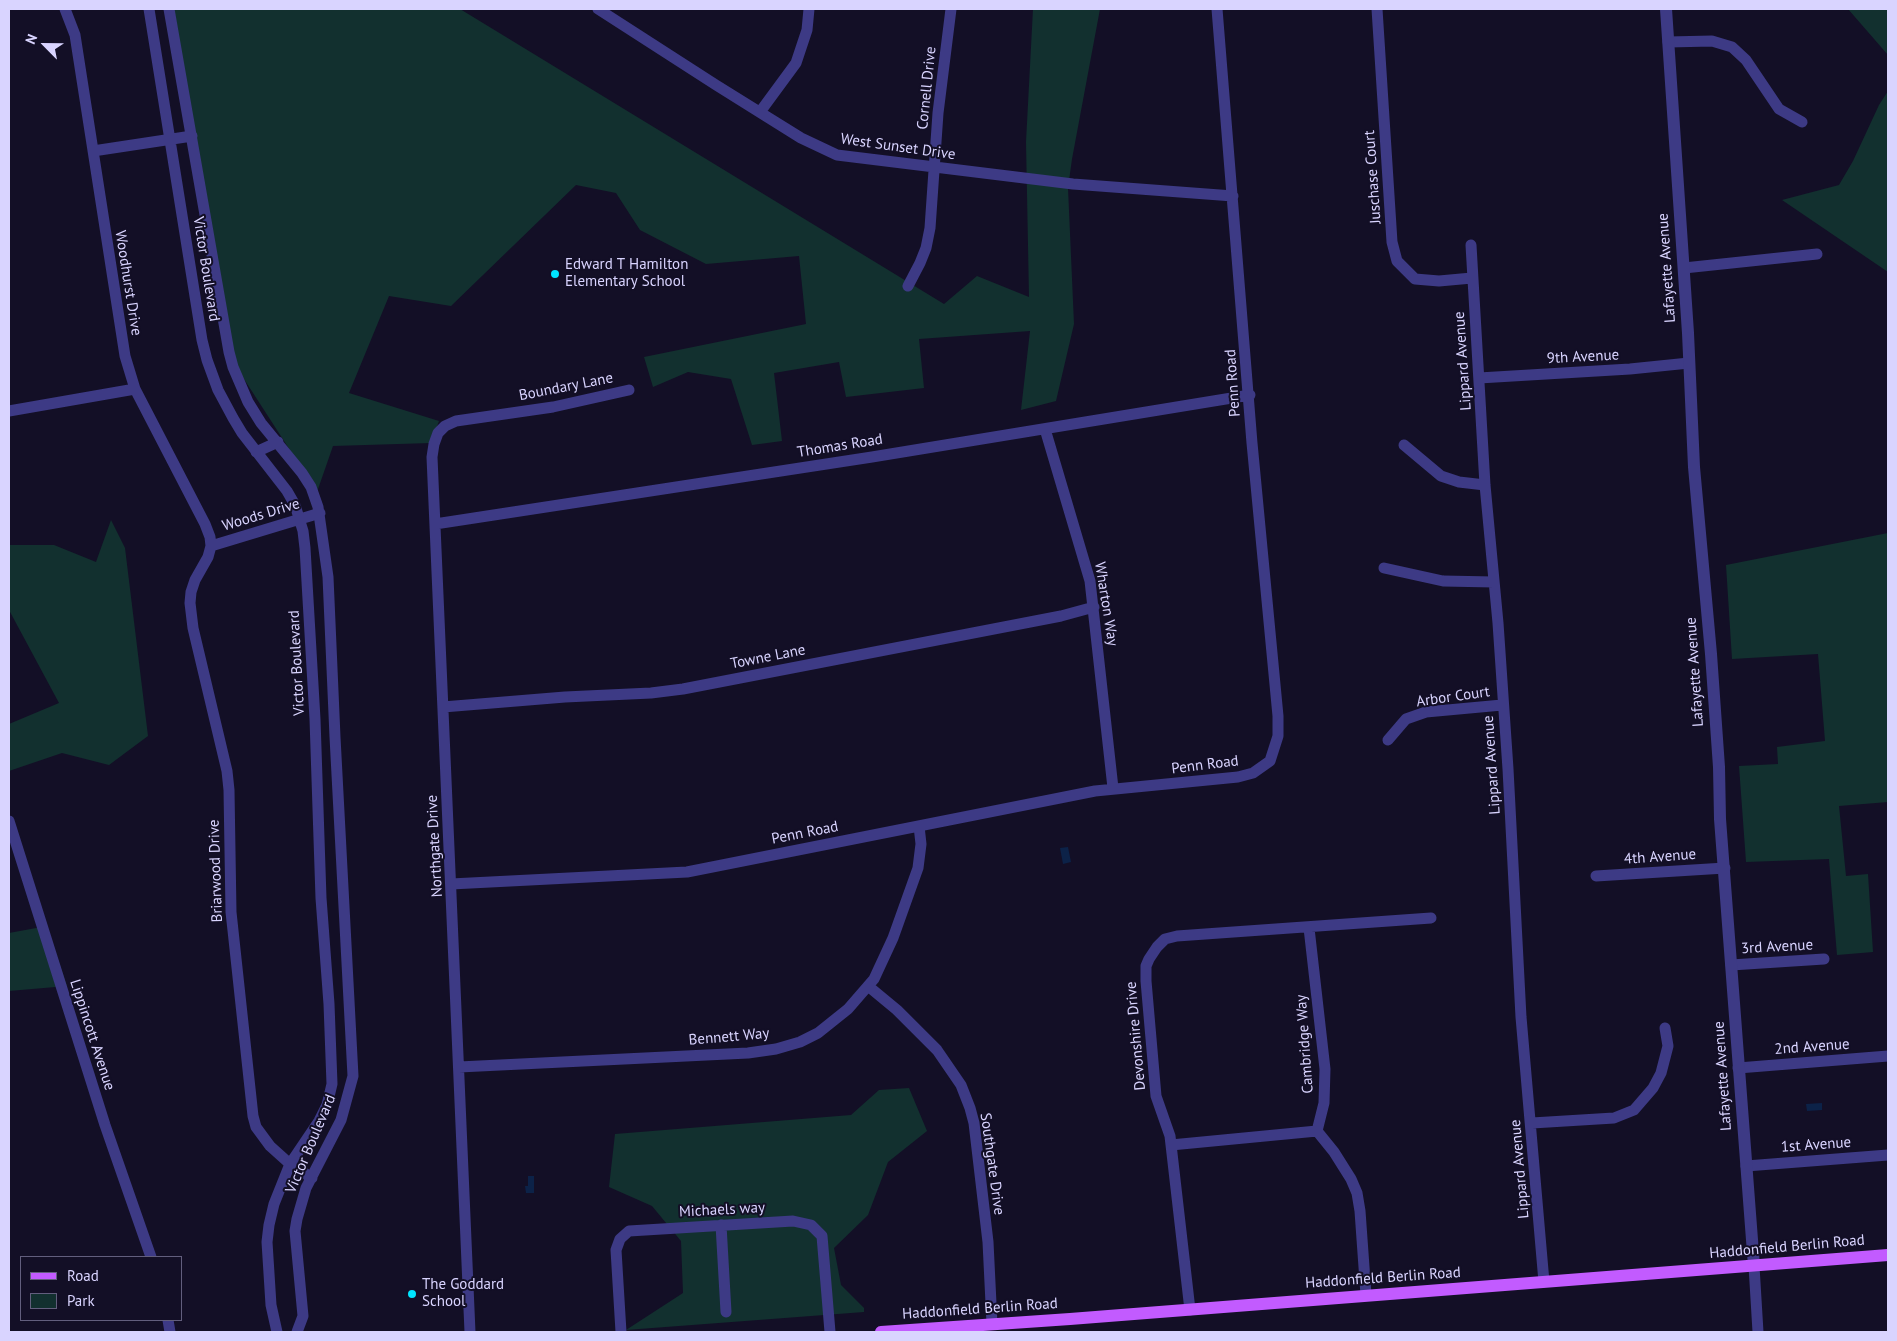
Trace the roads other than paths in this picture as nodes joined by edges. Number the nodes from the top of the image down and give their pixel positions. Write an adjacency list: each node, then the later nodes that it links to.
1 (65, 9): 15 (street, Woodhurst Drive)
2 (149, 9): 14 (street, Victor Boulevard)
3 (169, 9): 13 (street, Victor Boulevard)
4 (598, 9): 11 (street, West Sunset Drive)
5 (810, 9): 11 (street)
6 (951, 9): 16 (street, Cornell Drive)
7 (1217, 9): 17 (street, Penn Road)
8 (1377, 9): 21 (street, Juschase Court)
9 (1666, 9): 10 (street, Lafayette Avenue)
10 (1668, 42): 12 (street); 20 (street, Lafayette Avenue)
11 (760, 112): 16 (street, West Sunset Drive)
12 (1802, 122)
13 (192, 136): 14 (street); 31 (street, Victor Boulevard)
14 (171, 138): 15 (street); 33 (street, Victor Boulevard)
15 (93, 151): 25 (street, Woodhurst Drive)
16 (934, 168): 17 (street, West Sunset Drive); 22 (street, Cornell Drive)
17 (1233, 196): 27 (street, Penn Road)
18 (1471, 245): 21 (street, Lippard Avenue)
19 (1817, 254): 20 (street)
20 (1684, 268): 23 (street, Lafayette Avenue)
21 (1472, 278): 24 (street, Lippard Avenue)
22 (908, 286)
23 (1689, 364): 24 (street, 9th Avenue); 48 (street, Lafayette Avenue)
24 (1479, 378): 34 (street, Lippard Avenue)
25 (135, 389): 28 (street); 38 (street, Woodhurst Drive)
26 (630, 390): 29 (street, Boundary Lane)
27 (1250, 395): 30 (street, Thomas Road); 45 (street, Penn Road)
28 (9, 408)
29 (507, 414): 37 (street, Northgate Drive)
30 (1045, 429): 37 (street, Thomas Road); 41 (street, Wharton Way)
31 (278, 442): 33 (street); 35 (street, Victor Boulevard)
32 (1404, 445): 34 (street)
33 (256, 452): 36 (street, Victor Boulevard)
34 (1485, 485): 40 (street, Lippard Avenue)
35 (320, 513): 36 (street, Woods Drive); 66 (street, Victor Boulevard)
36 (300, 519): 38 (street, Woods Drive); 64 (street, Victor Boulevard)
37 (435, 524): 43 (street, Northgate Drive)
38 (210, 546): 64 (street, Briarwood Drive)
39 (1384, 568): 40 (street)
40 (1494, 582): 42 (street, Lippard Avenue)
41 (1094, 607): 43 (street, Towne Lane); 45 (street, Wharton Way)
42 (1502, 706): 44 (street, Arbor Court); 60 (street, Lippard Avenue)
43 (443, 707): 50 (street, Northgate Drive)
44 (1388, 740)
45 (1113, 788): 47 (street, Penn Road)
46 (9, 821): 69 (street, Lippincott Avenue)
47 (919, 826): 50 (street, Penn Road); 55 (street, Bennett Way)
48 (1725, 868): 49 (street, 4th Avenue); 54 (street, Lafayette Avenue)
49 (1596, 876)
50 (451, 884): 58 (street, Northgate Drive)
51 (1431, 918): 52 (street, Devonshire Drive)
52 (1309, 928): 61 (street, Cambridge Way); 62 (street, Devonshire Drive)
53 (1824, 959): 54 (street, 3rd Avenue)
54 (1731, 965): 59 (street, Lafayette Avenue)
55 (868, 986): 58 (street, Bennett Way); 75 (street, Southgate Drive)
56 (1665, 1028): 60 (street)
57 (1888, 1056): 59 (street, 2nd Avenue)
58 (459, 1067): 78 (street, Northgate Drive)
59 (1738, 1068): 65 (street, Lafayette Avenue)
60 (1532, 1123): 71 (street, Lippard Avenue)
61 (1317, 1131): 62 (street); 72 (street)
62 (1171, 1144): 73 (street, Devonshire Drive)
63 (1888, 1155): 65 (street, 1st Avenue)
64 (290, 1164): 66 (street, Briarwood Drive); 76 (street, Victor Boulevard)
65 (1746, 1166): 70 (street, Lafayette Avenue)
66 (312, 1178): 77 (street, Victor Boulevard)
67 (721, 1225): 74 (street); 79 (street, Michaels way); 80 (street, Michaels way)
68 (1888, 1255): 70 (main road, Haddonfield Berlin Road)
69 (151, 1256)
70 (1754, 1266): 71 (main road, Haddonfield Berlin Road); 82 (street, Lafayette Avenue)
71 (1544, 1282): 72 (main road, Haddonfield Berlin Road)
72 (1366, 1295): 73 (main road, Haddonfield Berlin Road)
73 (1190, 1310): 75 (main road, Haddonfield Berlin Road)
74 (726, 1312)
75 (992, 1324): 81 (main road, Haddonfield Berlin Road)
76 (277, 1332)
77 (297, 1332)
78 (470, 1332)
79 (621, 1332)
80 (830, 1332)
81 (881, 1332)
82 (1758, 1332)

